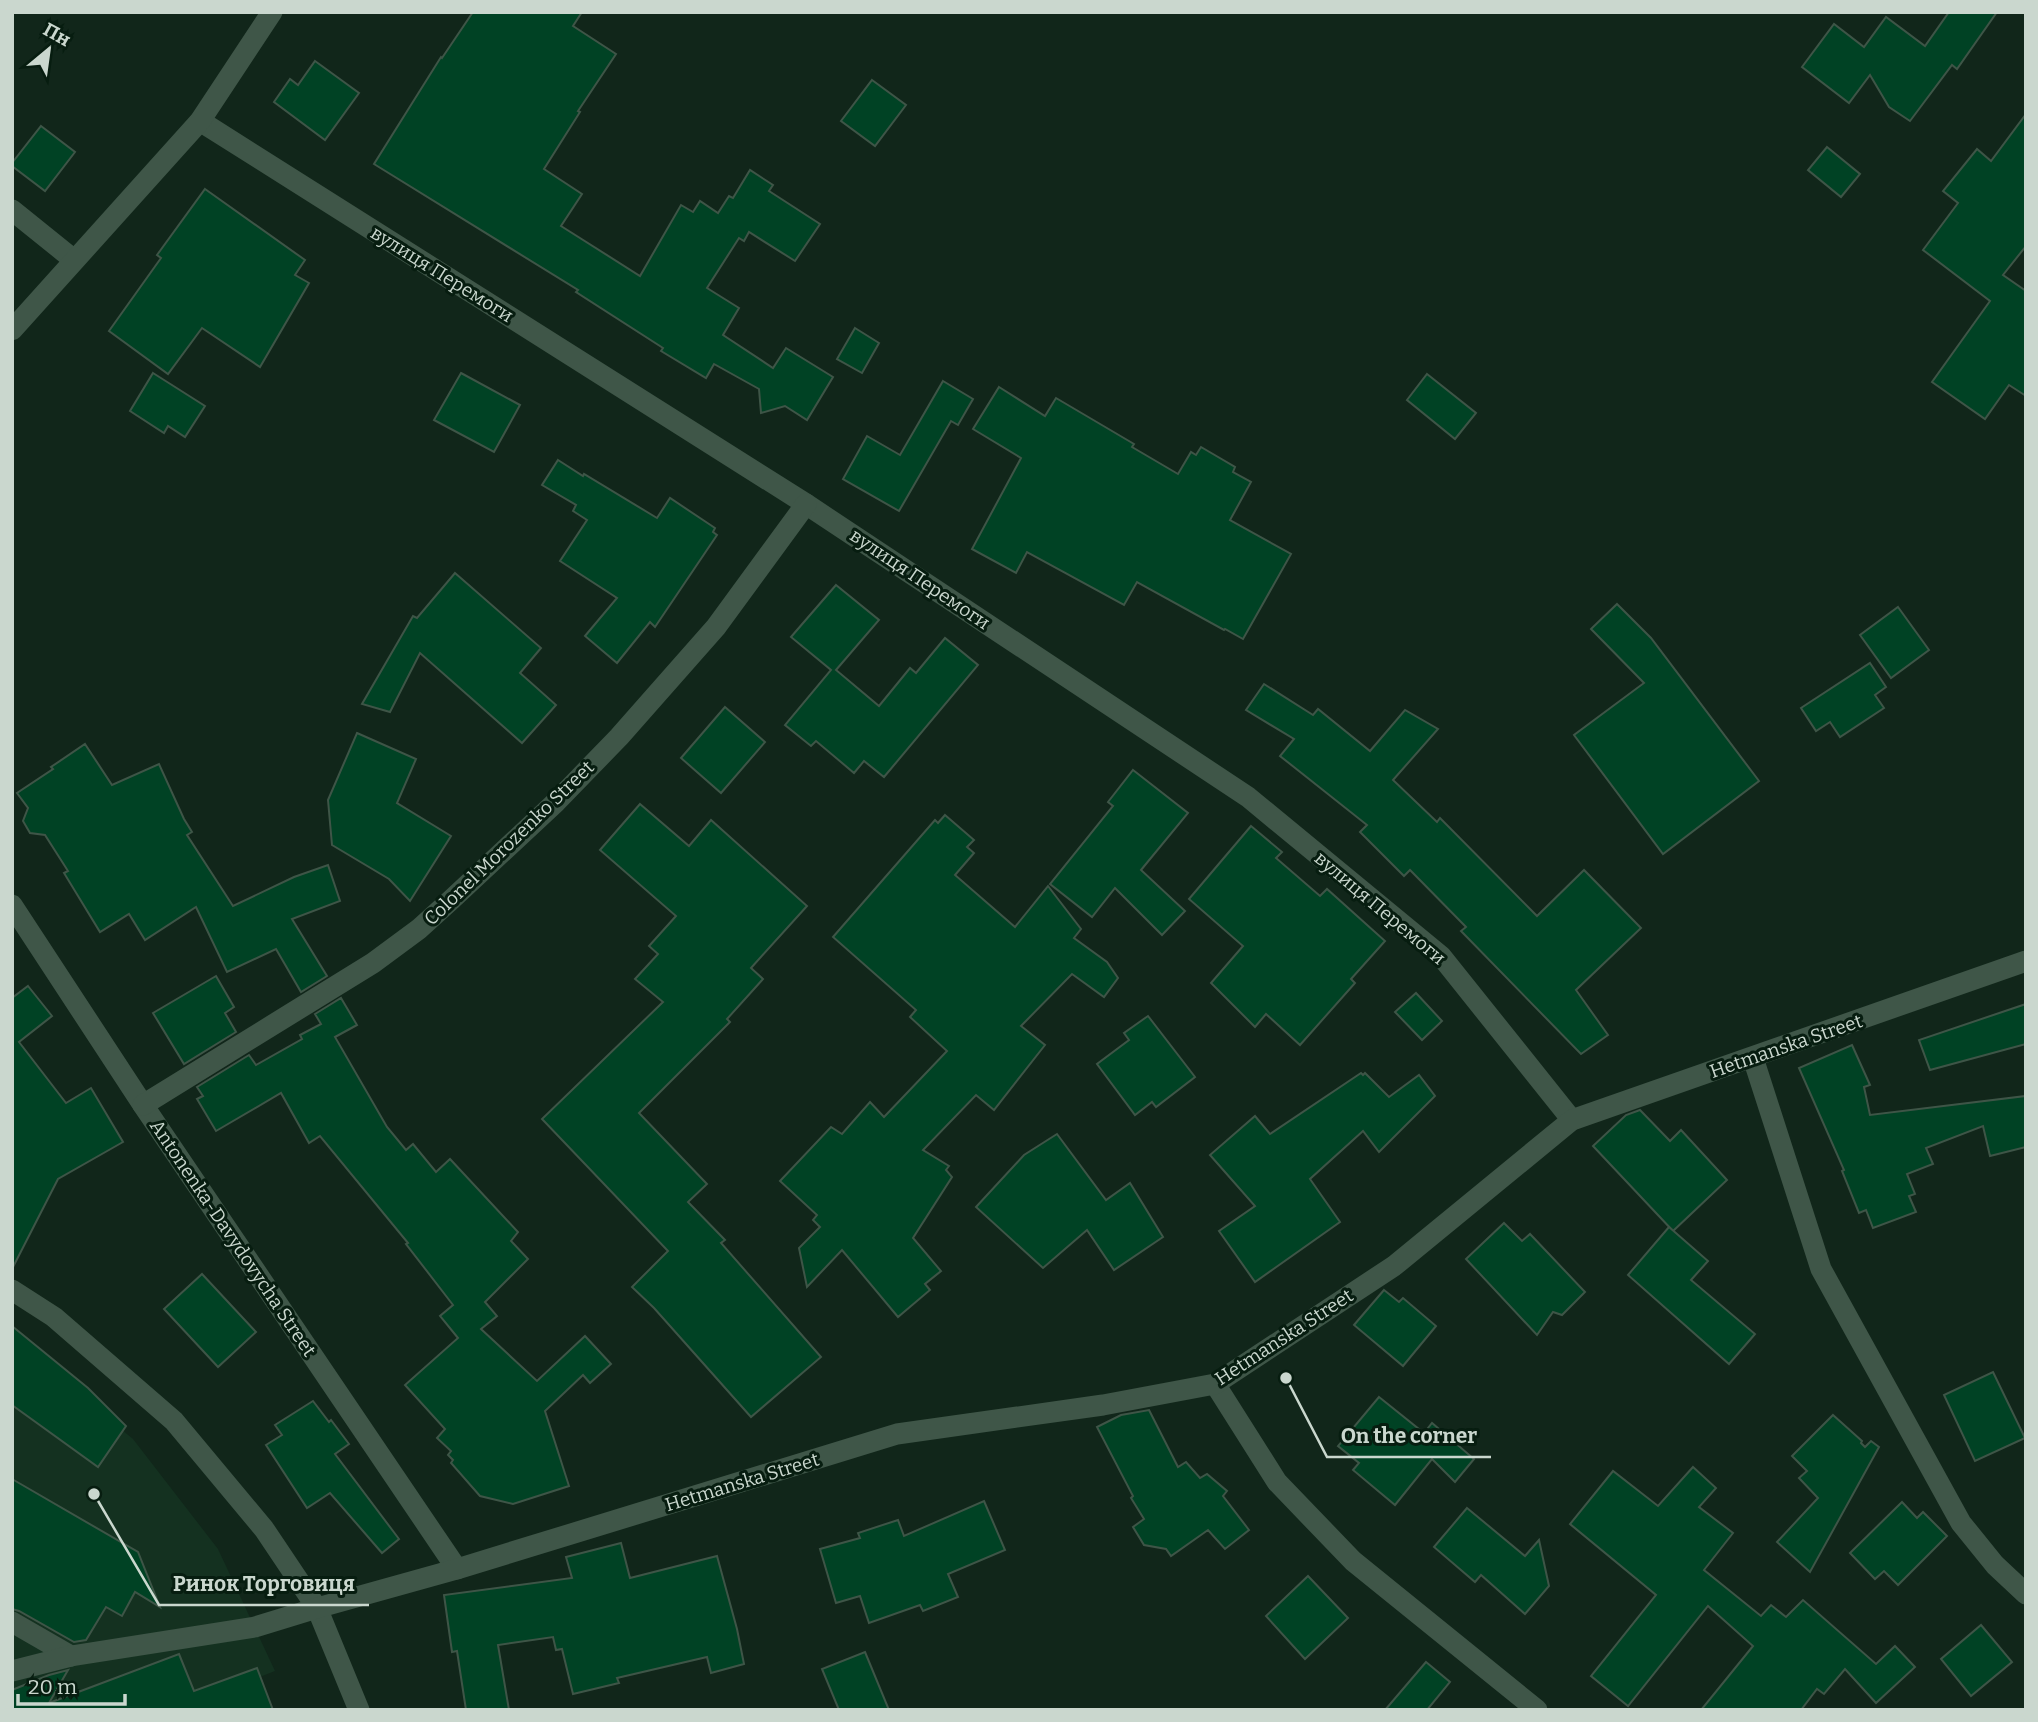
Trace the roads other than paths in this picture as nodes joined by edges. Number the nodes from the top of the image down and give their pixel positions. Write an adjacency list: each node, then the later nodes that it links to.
1 (272, 12): 2 (street)
2 (200, 121): 4 (street); 6 (street, вулиця Перемоги)
3 (12, 210): 4 (street)
4 (74, 260): 5 (street)
5 (12, 330)
6 (806, 504): 10 (street, Colonel Morozenko Street); 11 (street, вулиця Перемоги)
7 (12, 905): 10 (street, Antonenka-Davydovycha Street)
8 (2026, 961): 9 (street, Hetmanska Street)
9 (1753, 1058): 11 (street, Hetmanska Street); 15 (street)
10 (143, 1105): 14 (street, Antonenka-Davydovycha Street)
11 (1572, 1120): 13 (street, Hetmanska Street)
12 (12, 1290): 16 (street)
13 (1215, 1384): 14 (street, Hetmanska Street); 21 (street)
14 (457, 1569): 16 (street, Hetmanska Street)
15 (2026, 1594)
16 (317, 1608): 18 (street, Hetmanska Street); 20 (street)
17 (12, 1622): 18 (street)
18 (71, 1656): 19 (street, Hetmanska Street)
19 (12, 1671)
20 (359, 1710)
21 (1537, 1710)

